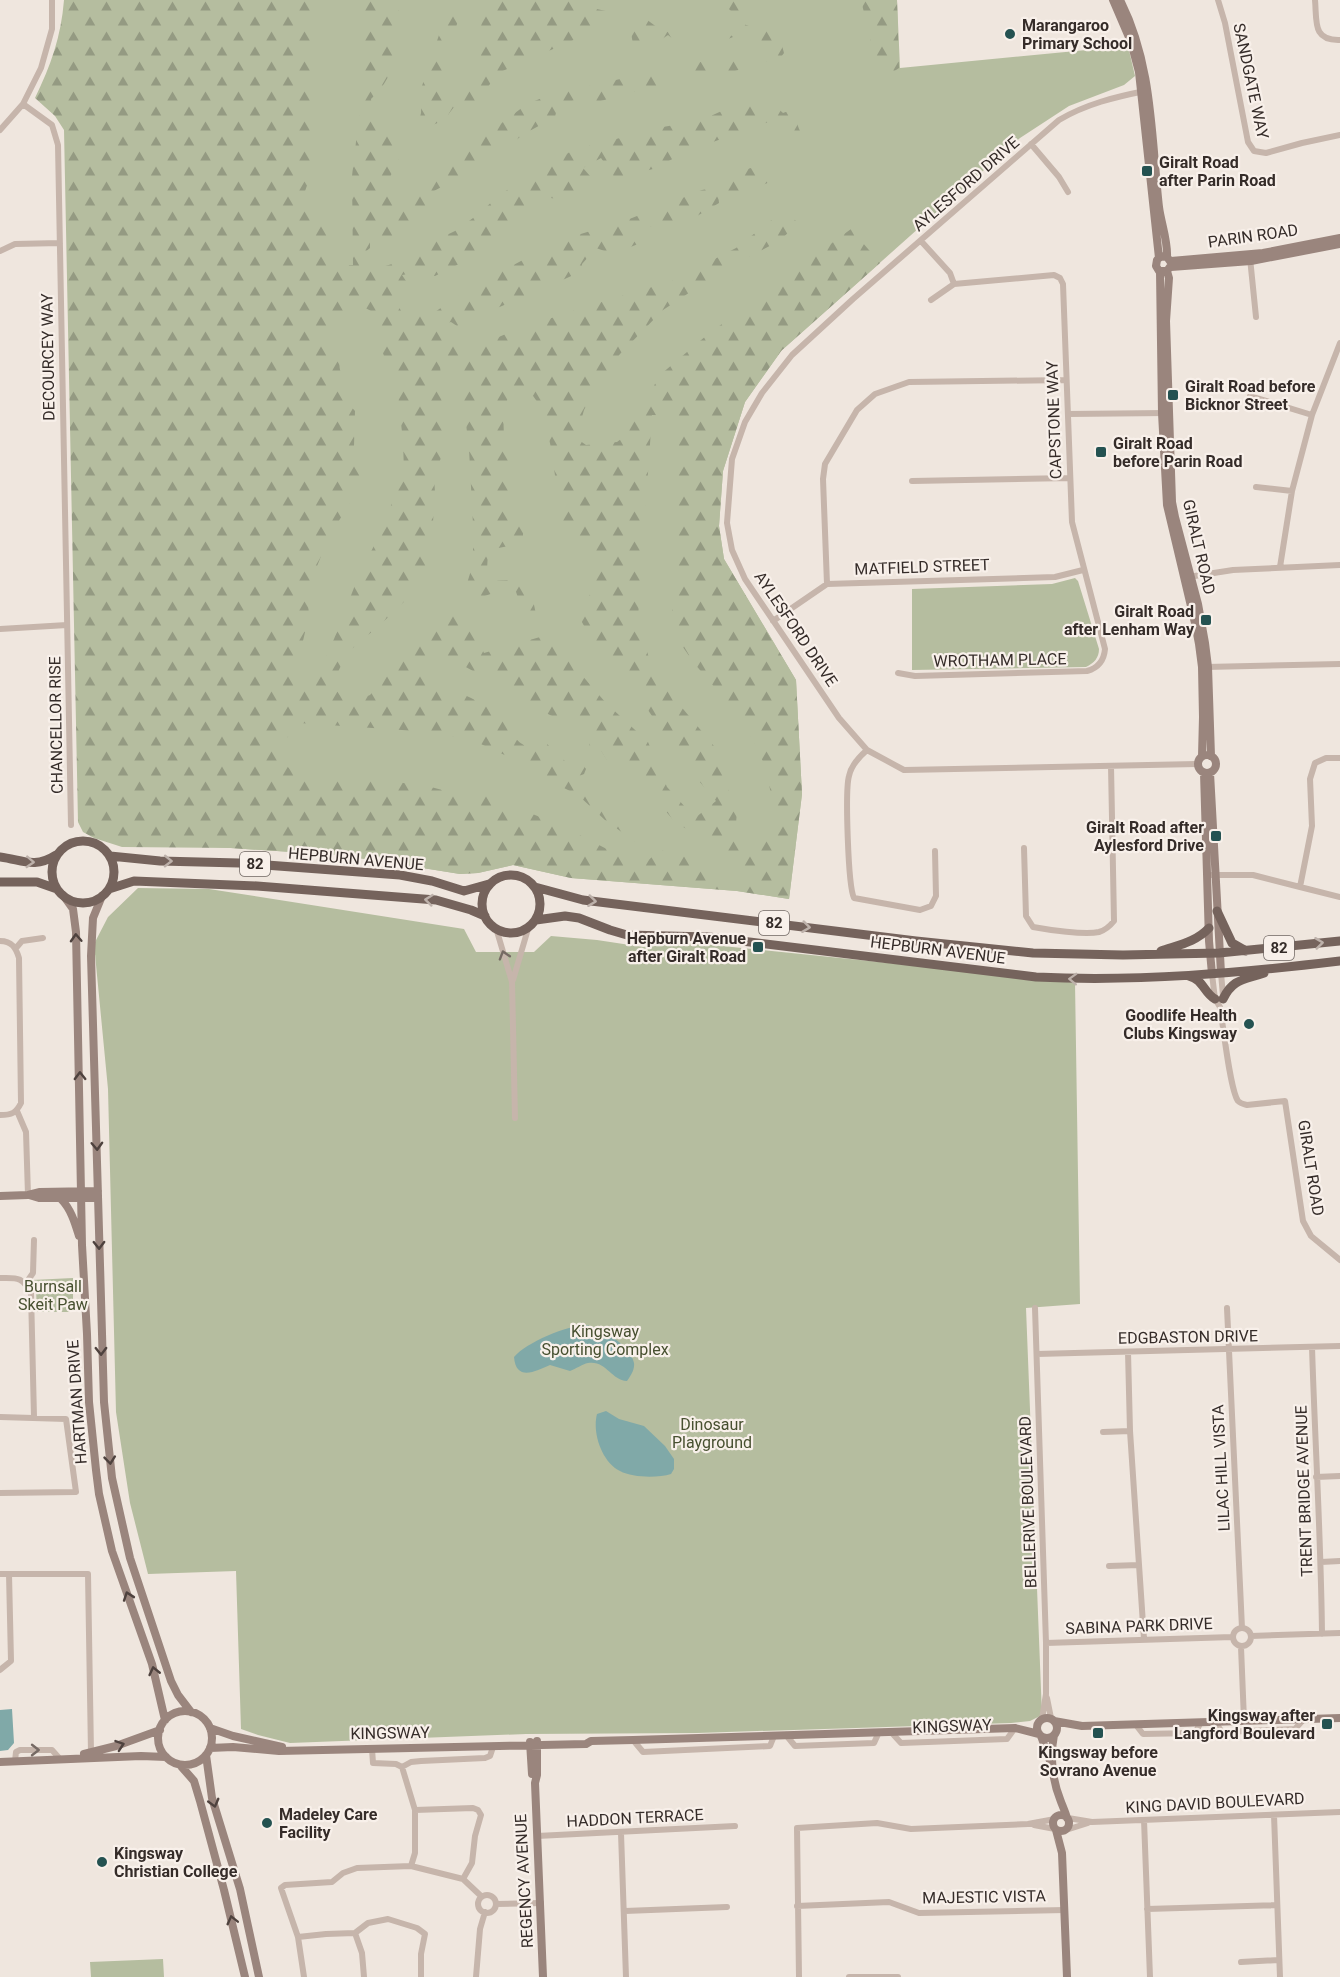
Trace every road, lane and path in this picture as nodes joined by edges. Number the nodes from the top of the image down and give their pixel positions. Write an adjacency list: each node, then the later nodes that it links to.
1 (52, 0): 8 (street)
2 (1113, 0): 7 (main road, GIRALT ROAD)
3 (1120, 0): 7 (main road, GIRALT ROAD)
4 (1218, 0): 10 (street, SANDGATE WAY)
5 (1315, 0): 6 (street)
6 (1340, 40)
7 (1145, 91): 11 (street, AYLESFORD DRIVE); 19 (main road, GIRALT ROAD)
8 (23, 104): 9 (street); 15 (street, DECOURCEY WAY)
9 (0, 130)
10 (1340, 135)
11 (1031, 144): 12 (street); 14 (street, AYLESFORD DRIVE)
12 (1068, 192)
13 (1340, 238): 18 (main road, PARIN ROAD)
14 (921, 241): 20 (street); 38 (street, AYLESFORD DRIVE)
15 (60, 243): 17 (street); 39 (street, DECOURCEY WAY)
16 (1340, 244): 18 (main road, PARIN ROAD)
17 (0, 251)
18 (1250, 258): 19 (main road, PARIN ROAD); 22 (street)
19 (1166, 264): 26 (main road, GIRALT ROAD)
20 (954, 284): 21 (street, CAPSTONE WAY); 24 (street, CAPSTONE WAY)
21 (931, 300)
22 (1257, 317)
23 (1340, 345): 28 (street)
24 (1066, 380): 27 (street, CAPSTONE WAY); 37 (street)
25 (1250, 396): 28 (street)
26 (1166, 413): 27 (street); 36 (main road, GIRALT ROAD)
27 (1068, 414): 29 (street, CAPSTONE WAY)
28 (1311, 415): 32 (street)
29 (1070, 478): 30 (street); 35 (street, CAPSTONE WAY)
30 (912, 481)
31 (1256, 487): 32 (street)
32 (1292, 491): 34 (street)
33 (1340, 565): 34 (street)
34 (1280, 567): 36 (street)
35 (1083, 570): 37 (street, MATFIELD STREET); 41 (street, CAPSTONE WAY)
36 (1187, 577): 43 (main road, GIRALT ROAD)
37 (827, 584): 38 (street)
38 (773, 621): 45 (street, AYLESFORD DRIVE)
39 (67, 625): 40 (street); 50 (street, CHANCELLOR RISE)
40 (0, 628)
41 (1101, 663): 44 (street, WROTHAM PLACE)
42 (1340, 664): 43 (street)
43 (1205, 667): 47 (main road, GIRALT ROAD)
44 (898, 673)
45 (867, 750): 48 (street, AYLESFORD DRIVE); 52 (street)
46 (1340, 758): 60 (street)
47 (1204, 759): 48 (street, AYLESFORD DRIVE); 49 (main road); 49 (main road, GIRALT ROAD)
48 (1110, 766): 51 (street)
49 (1207, 773): 56 (main road, GIRALT ROAD)
50 (71, 825)
51 (1024, 848)
52 (935, 851)
53 (58, 854): 54 (main road, 82); 55 (main road, 82, one-way to 53); 61 (main road)
54 (110, 856): 58 (main road, HEPBURN AVENUE / 82, one-way to 58); 62 (main road)
55 (0, 857)
56 (1211, 875): 60 (street); 64 (main road, GIRALT ROAD); 68 (main road, GIRALT ROAD)
57 (0, 882): 61 (main road, 82)
58 (489, 884): 59 (main road, 82); 65 (main road)
59 (535, 886): 66 (main road); 76 (main road, HEPBURN AVENUE / 82, one-way to 76)
60 (1300, 887): 63 (street)
61 (60, 892): 62 (main road, 82); 87 (main road, HARTMAN DRIVE, one-way to 61)
62 (105, 893): 65 (main road, 82, one-way to 62); 88 (main road, HARTMAN DRIVE, one-way to 88)
63 (1340, 897)
64 (1217, 911): 74 (main road); 75 (main road, GIRALT ROAD)
65 (485, 916): 67 (main road, 82)
66 (536, 920): 69 (main road); 80 (main road, HEPBURN AVENUE / 82, one-way to 66)
67 (496, 928): 69 (main road); 81 (street, one-way to 67)
68 (1209, 928): 75 (main road, GIRALT ROAD); 76 (main road)
69 (528, 929): 81 (street)
70 (43, 939): 73 (street)
71 (1340, 940): 74 (main road, HEPBURN AVENUE / 82, one-way to 71)
72 (0, 941): 73 (street)
73 (16, 948): 83 (street)
74 (1247, 951): 75 (main road, HEPBURN AVENUE / 82)
75 (1214, 953): 76 (main road, HEPBURN AVENUE / 82); 79 (main road, GIRALT ROAD)
76 (1150, 955)
77 (1340, 961): 78 (main road, HEPBURN AVENUE / 82)
78 (1275, 969): 79 (main road, HEPBURN AVENUE / 82); 82 (main road)
79 (1216, 973): 80 (main road, HEPBURN AVENUE / 82); 82 (street, GIRALT ROAD)
80 (1182, 975): 82 (main road)
81 (512, 982): 85 (street)
82 (1220, 1002): 93 (street, GIRALT ROAD)
83 (17, 1111): 84 (street); 86 (street)
84 (0, 1115)
85 (515, 1118)
86 (28, 1195): 87 (main road); 89 (main road); 90 (main road)
87 (81, 1195): 88 (main road); 90 (main road); 92 (main road, HARTMAN DRIVE)
88 (98, 1195): 125 (main road, HARTMAN DRIVE, one-way to 125)
89 (0, 1196)
90 (61, 1199): 92 (main road)
91 (33, 1240): 95 (street)
92 (82, 1245): 128 (main road, HARTMAN DRIVE, one-way to 92)
93 (1340, 1260)
94 (0, 1278): 95 (street)
95 (26, 1283): 103 (street)
96 (1035, 1308): 102 (street, BELLERIVE BOULEVARD)
97 (1227, 1308): 100 (street, LILAC HILL VISTA)
98 (1340, 1346): 99 (street, EDGBASTON DRIVE)
99 (1312, 1347): 100 (street, EDGBASTON DRIVE); 108 (street, TRENT BRIDGE AVENUE)
100 (1229, 1350): 101 (street, EDGBASTON DRIVE); 116 (street, LILAC HILL VISTA)
101 (1128, 1352): 102 (street, EDGBASTON DRIVE); 105 (street)
102 (1037, 1354): 122 (street, BELLERIVE BOULEVARD)
103 (34, 1417): 104 (street); 109 (street)
104 (0, 1418)
105 (1130, 1431): 106 (street); 112 (street)
106 (1102, 1432)
107 (1340, 1476): 108 (street)
108 (1316, 1477): 111 (street, TRENT BRIDGE AVENUE)
109 (0, 1493)
110 (1340, 1561): 111 (street)
111 (1322, 1562): 118 (street, TRENT BRIDGE AVENUE)
112 (1139, 1565): 113 (street); 121 (street)
113 (1109, 1566)
114 (0, 1574): 115 (street)
115 (9, 1574): 124 (street); 144 (street)
116 (1242, 1628): 119 (street); 120 (street)
117 (1340, 1633): 118 (street)
118 (1322, 1634): 120 (street)
119 (1232, 1636): 121 (street, SABINA PARK DRIVE); 123 (street)
120 (1251, 1636): 123 (street)
121 (1144, 1639): 122 (street, SABINA PARK DRIVE)
122 (1047, 1642): 129 (street, BELLERIVE BOULEVARD)
123 (1241, 1647): 130 (street)
124 (0, 1670)
125 (191, 1712): 128 (main road); 133 (main road)
126 (1340, 1718): 127 (main road, KINGSWAY)
127 (1304, 1719): 130 (main road, KINGSWAY); 131 (street, KINGSWAY)
128 (165, 1720): 135 (main road)
129 (1047, 1720): 132 (main road, KINGSWAY); 134 (main road, KINGSWAY); 136 (main road); 137 (main road)
130 (1244, 1720): 131 (main road, KINGSWAY)
131 (1215, 1722): 132 (main road, KINGSWAY)
132 (1082, 1726): 136 (main road, KINGSWAY)
133 (210, 1728): 142 (main road, KINGSWAY); 143 (main road)
134 (1016, 1728): 137 (main road, KINGSWAY); 138 (main road, KINGSWAY)
135 (160, 1730): 144 (main road, one-way to 135); 145 (main road)
136 (1055, 1734): 137 (main road, KINGSWAY); 150 (main road)
137 (1040, 1735): 150 (main road)
138 (533, 1743): 139 (main road, KINGSWAY); 140 (main road, KINGSWAY); 164 (main road, REGENCY AVENUE)
139 (482, 1746): 140 (main road, KINGSWAY); 141 (main road, KINGSWAY)
140 (493, 1747): 149 (street)
141 (372, 1749): 142 (main road, KINGSWAY); 149 (street)
142 (299, 1750): 143 (main road, KINGSWAY)
143 (208, 1751): 148 (main road); 183 (main road, one-way to 183)
144 (91, 1753): 146 (main road)
145 (166, 1757): 146 (main road); 148 (main road)
146 (60, 1759): 147 (main road)
147 (0, 1761)
148 (180, 1765): 182 (main road, one-way to 148)
149 (402, 1767): 152 (street)
150 (1053, 1770): 151 (main road)
151 (1059, 1797): 155 (main road); 156 (main road)
152 (415, 1810): 166 (street); 167 (street)
153 (1340, 1812): 154 (street, KING DAVID BOULEVARD)
154 (1274, 1815): 157 (street, KING DAVID BOULEVARD); 171 (street)
155 (1055, 1818): 156 (main road); 159 (street); 161 (main road)
156 (1067, 1818): 158 (street, KING DAVID BOULEVARD); 162 (main road)
157 (1144, 1820): 158 (street, KING DAVID BOULEVARD); 174 (street)
158 (1092, 1822): 162 (street, KING DAVID BOULEVARD)
159 (1028, 1824): 161 (street); 172 (street)
160 (735, 1826): 163 (street, HADDON TERRACE)
161 (1056, 1829): 162 (main road); 165 (main road)
162 (1066, 1830): 165 (main road)
163 (621, 1833): 164 (street, HADDON TERRACE); 176 (street)
164 (537, 1836): 169 (main road, REGENCY AVENUE)
165 (1062, 1853): 175 (main road)
166 (411, 1866): 167 (street); 179 (street)
167 (463, 1879): 168 (street)
168 (482, 1896): 170 (street); 177 (street)
169 (541, 1903): 170 (street); 188 (main road, REGENCY AVENUE)
170 (496, 1904): 177 (street)
171 (1277, 1905): 174 (street); 180 (street)
172 (797, 1906): 175 (street, MAJESTIC VISTA); 190 (street)
173 (727, 1907): 176 (street)
174 (1147, 1909): 194 (street)
175 (1065, 1910): 193 (main road)
176 (625, 1911): 189 (street)
177 (484, 1912): 187 (street)
178 (355, 1933): 179 (street); 185 (street); 186 (street)
179 (298, 1937): 184 (street)
180 (1279, 1960): 181 (street); 195 (street)
181 (1241, 1962)
182 (244, 1977)
183 (259, 1977)
184 (304, 1977)
185 (364, 1977)
186 (421, 1977)
187 (476, 1977)
188 (543, 1977)
189 (626, 1977)
190 (799, 1977)
191 (849, 1977): 192 (street)
192 (898, 1977)
193 (1066, 1977)
194 (1150, 1977)
195 (1280, 1977)

